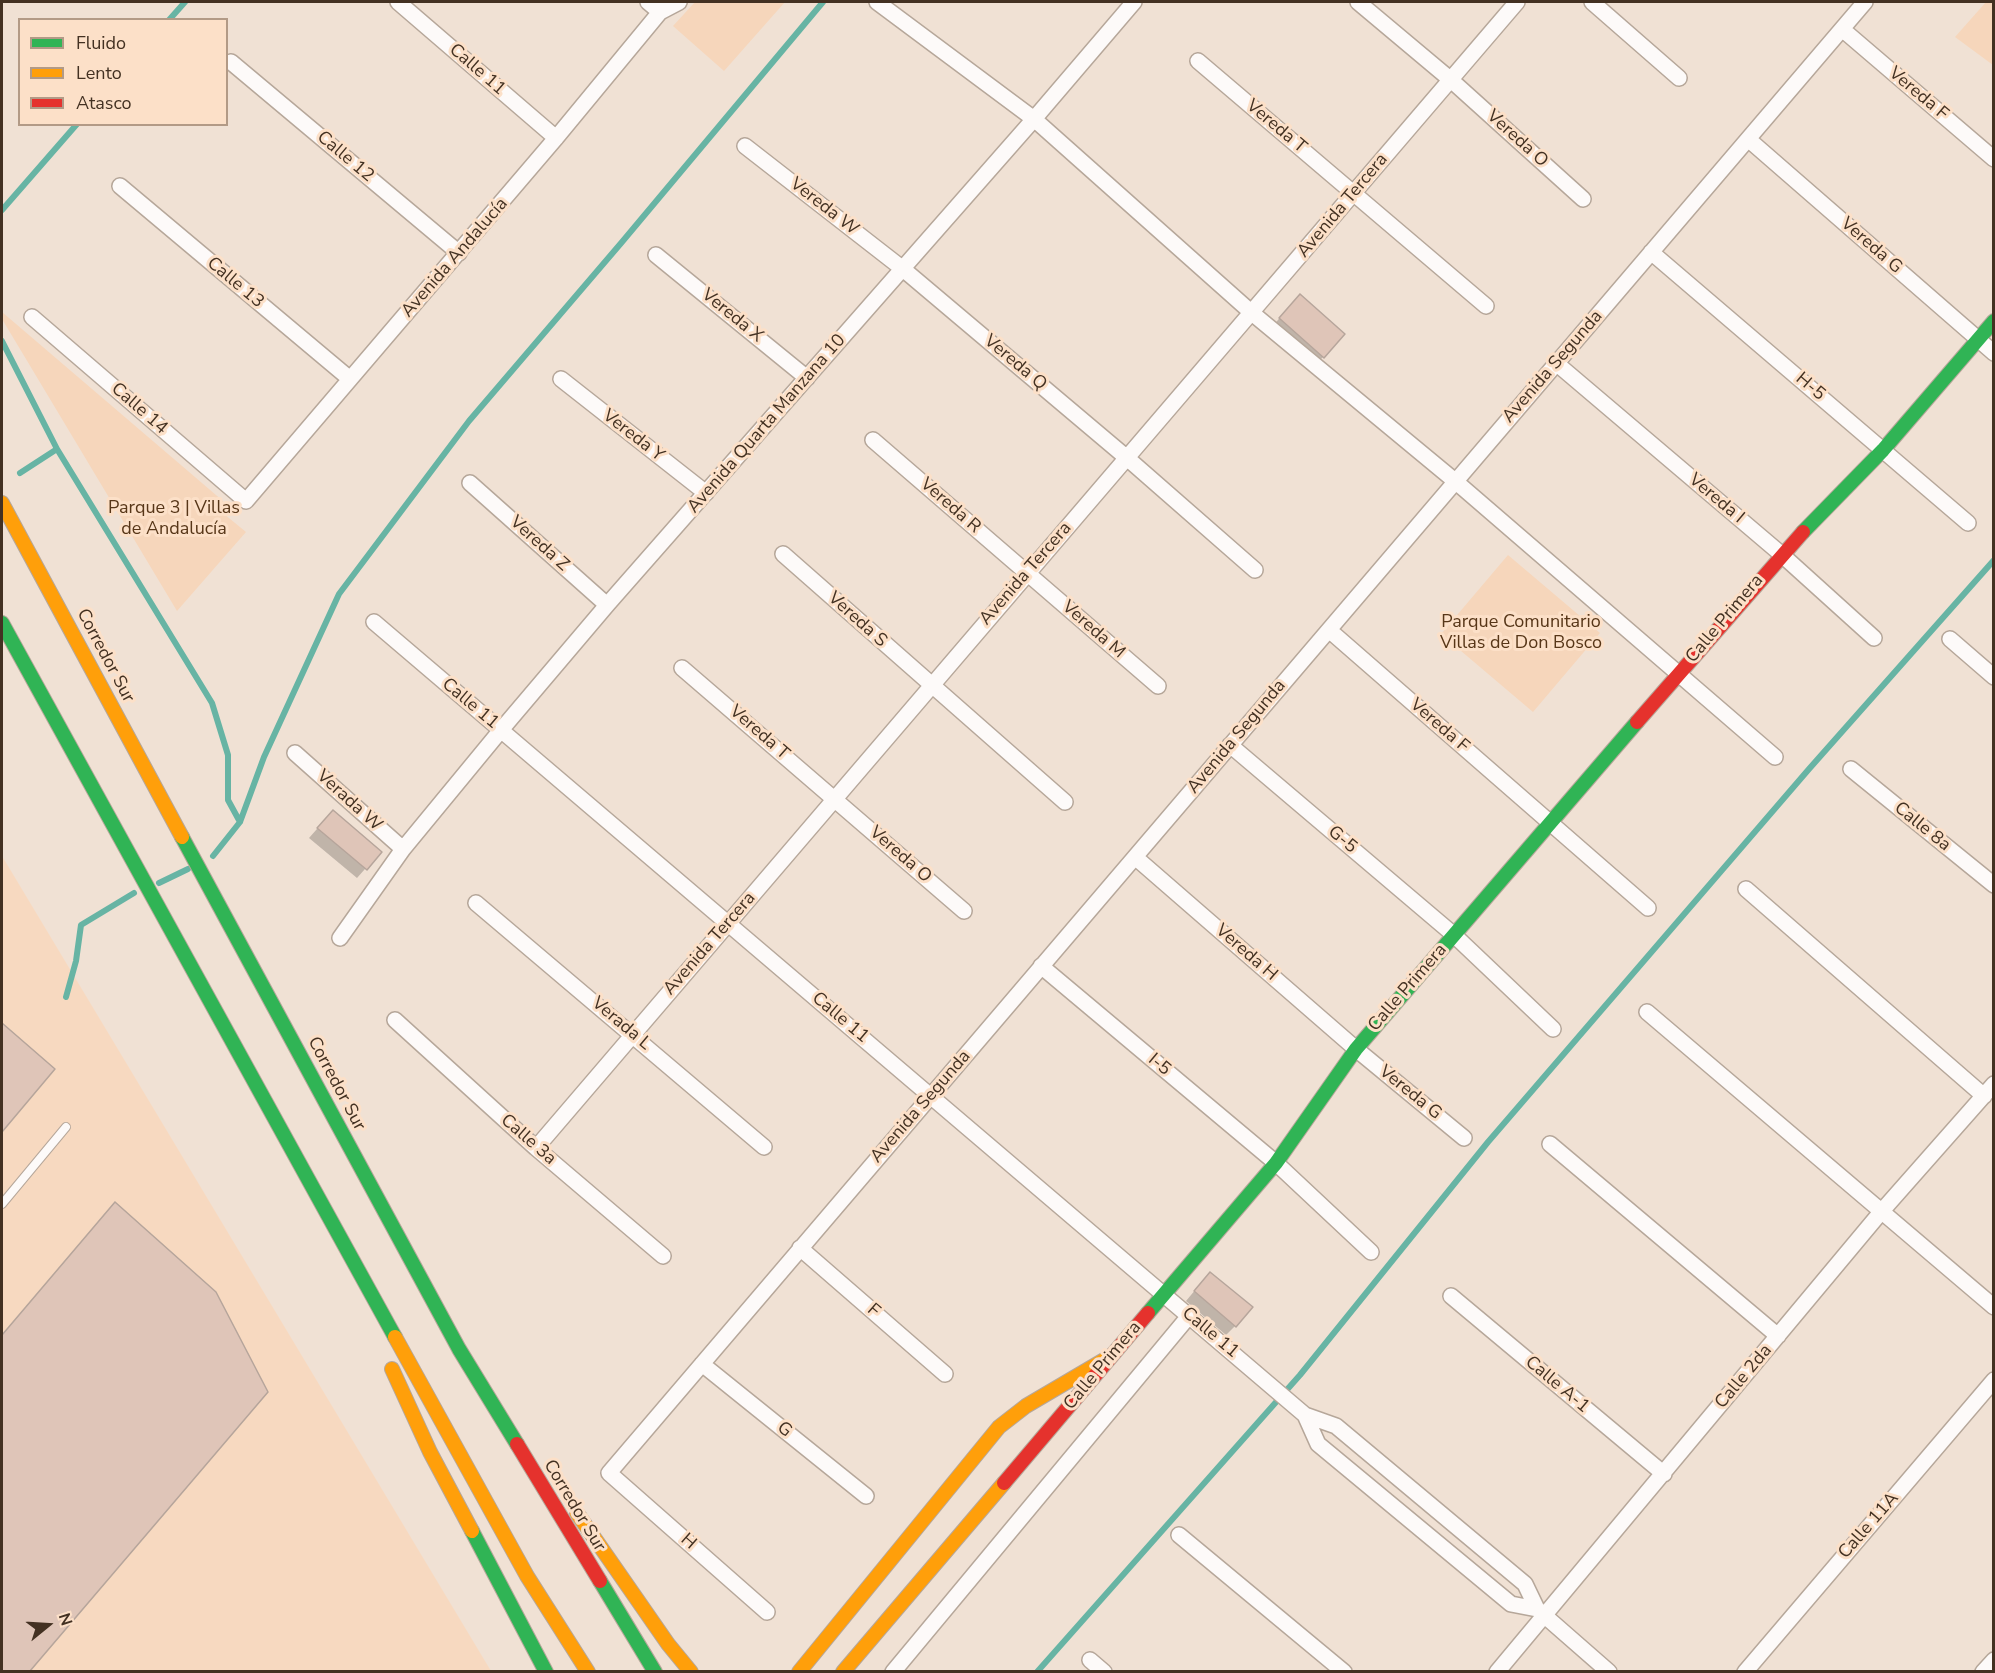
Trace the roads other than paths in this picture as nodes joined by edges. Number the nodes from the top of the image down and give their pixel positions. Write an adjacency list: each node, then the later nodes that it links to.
1 (398, 2): 16 (street, Calle 11)
2 (679, 2): 9 (street, Avenida Andalucía)
3 (877, 2): 15 (street)
4 (1134, 2): 15 (street, Avenida Quarta Manzana 10)
5 (1358, 2): 14 (street)
6 (1517, 2): 14 (street, Avenida Tercera)
7 (1592, 2): 13 (street)
8 (1865, 2): 10 (street, Avenida Segunda)
9 (656, 5): 16 (street, Avenida Andalucía)
10 (1842, 29): 17 (street, Avenida Segunda); 19 (street, Vereda F)
11 (1198, 61): 21 (street, Vereda T)
12 (231, 62): 24 (street, Calle 12)
13 (1679, 78)
14 (1450, 80): 21 (street, Avenida Tercera); 22 (street, Vereda O)
15 (1035, 119): 26 (street, Avenida Quarta Manzana 10); 28 (street)
16 (556, 138): 24 (street, Avenida Andalucía)
17 (1748, 138): 23 (street, Avenida Segunda); 31 (street, Vereda G)
18 (745, 146): 26 (street, Vereda W)
19 (1994, 159)
20 (120, 186): 35 (street, Calle 13)
21 (1353, 193): 27 (street); 28 (street, Avenida Tercera)
22 (1583, 199)
23 (1651, 252): 33 (street, Avenida Segunda); 38 (street, H-5)
24 (459, 253): 35 (street, Avenida Andalucía)
25 (657, 255): 34 (street, Vereda X)
26 (903, 269): 34 (street, Avenida Quarta Manzana 10); 39 (street, Vereda Q)
27 (1486, 306)
28 (1252, 313): 39 (street, Avenida Tercera); 40 (street)
29 (32, 317): 43 (street, Calle 14)
30 (1994, 321): 31 (main road, Calle Primera)
31 (1977, 340): 32 (street, Vereda G); 38 (main road, Calle Primera)
32 (1994, 353)
33 (1556, 363): 40 (street, Avenida Segunda); 46 (street, Vereda I)
34 (807, 378): 42 (street, Avenida Quarta Manzana 10)
35 (350, 379): 43 (street, Avenida Andalucía)
36 (561, 379): 42 (street, Vereda Y)
37 (873, 440): 49 (street, Vereda R)
38 (1883, 450): 45 (street, H-5); 46 (main road, Calle Primera)
39 (1127, 458): 48 (street, Vereda Q); 49 (street, Avenida Tercera)
40 (1455, 481): 53 (street, Avenida Segunda); 57 (street)
41 (470, 483): 50 (street, Vereda Z)
42 (706, 493): 50 (street, Avenida Quarta Manzana 10)
43 (246, 501)
44 (2, 503): 105 (main road, Corredor Sur)
45 (1968, 523)
46 (1781, 554): 54 (street, Vereda I); 57 (main road, Calle Primera)
47 (783, 555): 59 (street, Vereda S)
48 (1255, 570)
49 (1027, 573): 59 (street, Avenida Tercera); 60 (street, Vereda M)
50 (607, 605): 61 (street, Avenida Quarta Manzana 10)
51 (374, 622): 61 (street, Calle 11)
52 (2, 623): 93 (main road)
53 (1329, 630): 62 (street, Avenida Segunda); 68 (street, Vereda F)
54 (1874, 638)
55 (1950, 639): 58 (street)
56 (682, 668): 66 (street, Vereda T)
57 (1680, 673): 64 (street); 68 (main road, Calle Primera)
58 (1994, 677)
59 (931, 686): 66 (street, Avenida Tercera); 67 (street, Vereda S)
60 (1158, 686)
61 (501, 730): 69 (street, Avenida Quarta Manzana 10); 76 (street, Calle 11)
62 (1230, 745): 70 (street, Avenida Segunda); 77 (street, G-5)
63 (295, 753): 69 (street, Verada W)
64 (1775, 757)
65 (1851, 769): 71 (street, Calle 8a)
66 (835, 798): 75 (street, Vereda O); 76 (street, Avenida Tercera)
67 (1065, 802)
68 (1549, 823): 74 (street, Vereda F); 77 (main road, Calle Primera)
69 (403, 849): 78 (street, Avenida Quarta Manzana 10)
70 (1135, 857): 79 (street, Avenida Segunda); 84 (street, Vereda H)
71 (1994, 885)
72 (1746, 889): 85 (street)
73 (476, 903): 83 (street, Verada L)
74 (1648, 908)
75 (964, 911)
76 (728, 923): 83 (street, Avenida Tercera); 86 (street, Calle 11)
77 (1454, 935): 82 (street, G-5); 84 (main road, Calle Primera)
78 (340, 938)
79 (1041, 966): 86 (street, Avenida Segunda); 92 (street, I-5)
80 (1647, 1012): 95 (street)
81 (395, 1020): 91 (street, Calle 3a)
82 (1553, 1029)
83 (633, 1034): 90 (street, Verada L); 91 (street, Avenida Tercera)
84 (1356, 1049): 88 (street, Vereda G); 92 (main road, Calle Primera)
85 (1989, 1090): 95 (street, Calle 2da)
86 (931, 1096): 96 (street, Avenida Segunda); 99 (street, Calle 11)
87 (66, 1127): 94 (lane)
88 (1464, 1138)
89 (1551, 1144): 104 (street)
90 (764, 1147)
91 (536, 1148): 98 (street, Calle 3a)
92 (1276, 1163): 97 (street, I-5); 99 (main road, Calle Primera)
93 (308, 1184): 103 (main road); 118 (main road)
94 (2, 1204)
95 (1881, 1212): 101 (street); 104 (street, Calle 2da)
96 (800, 1248): 108 (street, Avenida Segunda); 109 (street, F)
97 (1371, 1252)
98 (663, 1256)
99 (1164, 1294): 102 (street, Calle 11); 107 (main road, Calle Primera)
100 (1451, 1296): 113 (street, Calle A-1)
101 (1994, 1307)
102 (1189, 1316): 111 (street, Calle 11); 130 (street, Calle Primera)
103 (376, 1334)
104 (1778, 1336): 113 (street, Calle 2da)
105 (459, 1349): 126 (main road, Corredor Sur); 127 (main road)
106 (386, 1355): 123 (main road)
107 (1111, 1356): 128 (main road); 129 (main road, Calle Primera)
108 (702, 1364): 112 (street, Avenida Segunda); 114 (street, G)
109 (945, 1374)
110 (1994, 1380): 135 (street, Calle 11A)
111 (1305, 1415): 115 (street, Calle 11); 116 (street, Calle 11)
112 (609, 1473): 119 (street, H)
113 (1664, 1474): 120 (street, Calle 2da)
114 (866, 1496)
115 (1424, 1501): 116 (street); 120 (street, Calle 11)
116 (1409, 1518): 120 (street, Calle 11)
117 (1179, 1534): 132 (street)
118 (527, 1576): 124 (main road); 125 (main road)
119 (767, 1612)
120 (1540, 1612): 133 (street, Calle 2da); 134 (street, Calle 11)
121 (1090, 1660): 131 (street)
122 (1994, 1660): 136 (street)
123 (546, 1671)
124 (576, 1671)
125 (588, 1671)
126 (655, 1671)
127 (691, 1671)
128 (799, 1671)
129 (843, 1671)
130 (893, 1671)
131 (1104, 1671)
132 (1344, 1671)
133 (1497, 1671)
134 (1609, 1671)
135 (1745, 1671)
136 (1983, 1671)

